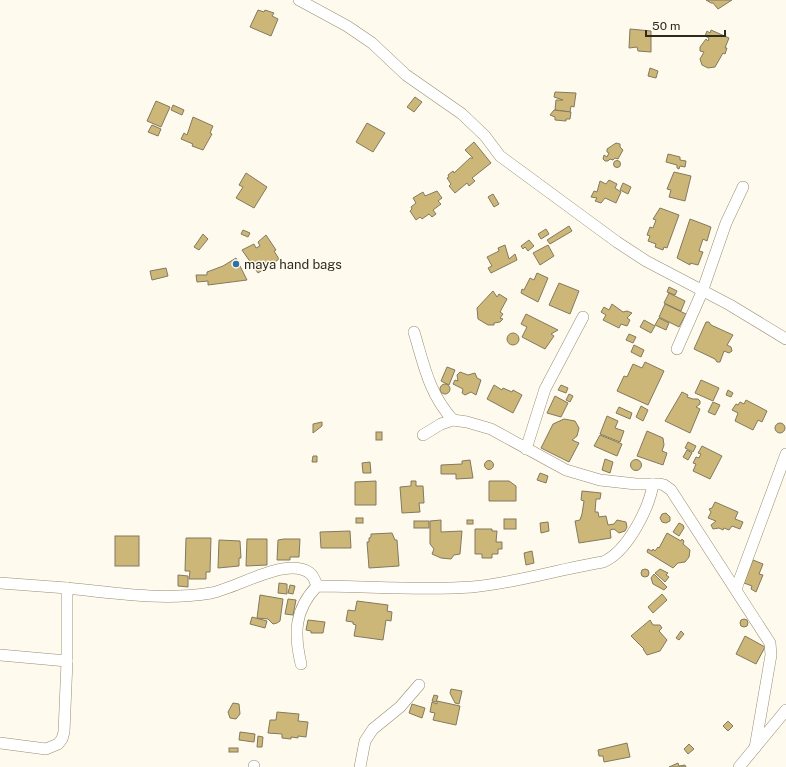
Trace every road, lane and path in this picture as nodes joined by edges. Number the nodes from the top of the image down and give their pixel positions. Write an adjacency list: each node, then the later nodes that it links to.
1 (299, 0): 3 (street)
2 (743, 187): 3 (street)
3 (702, 292): 6 (street); 7 (street)
4 (584, 317): 10 (street)
5 (414, 332): 8 (street)
6 (786, 339)
7 (677, 349)
8 (453, 420): 9 (street); 10 (street)
9 (423, 435)
10 (526, 449): 12 (street)
11 (786, 454): 16 (street)
12 (653, 484): 14 (street); 16 (street)
13 (0, 583): 15 (street)
14 (317, 586): 15 (street); 19 (street)
15 (67, 588): 18 (street)
16 (736, 589): 23 (street)
17 (0, 655): 18 (street)
18 (67, 661): 22 (street)
19 (301, 664)
20 (419, 685): 24 (street)
21 (786, 710): 23 (street)
22 (0, 743)
23 (755, 748): 25 (street)
24 (360, 767)
25 (739, 767)

